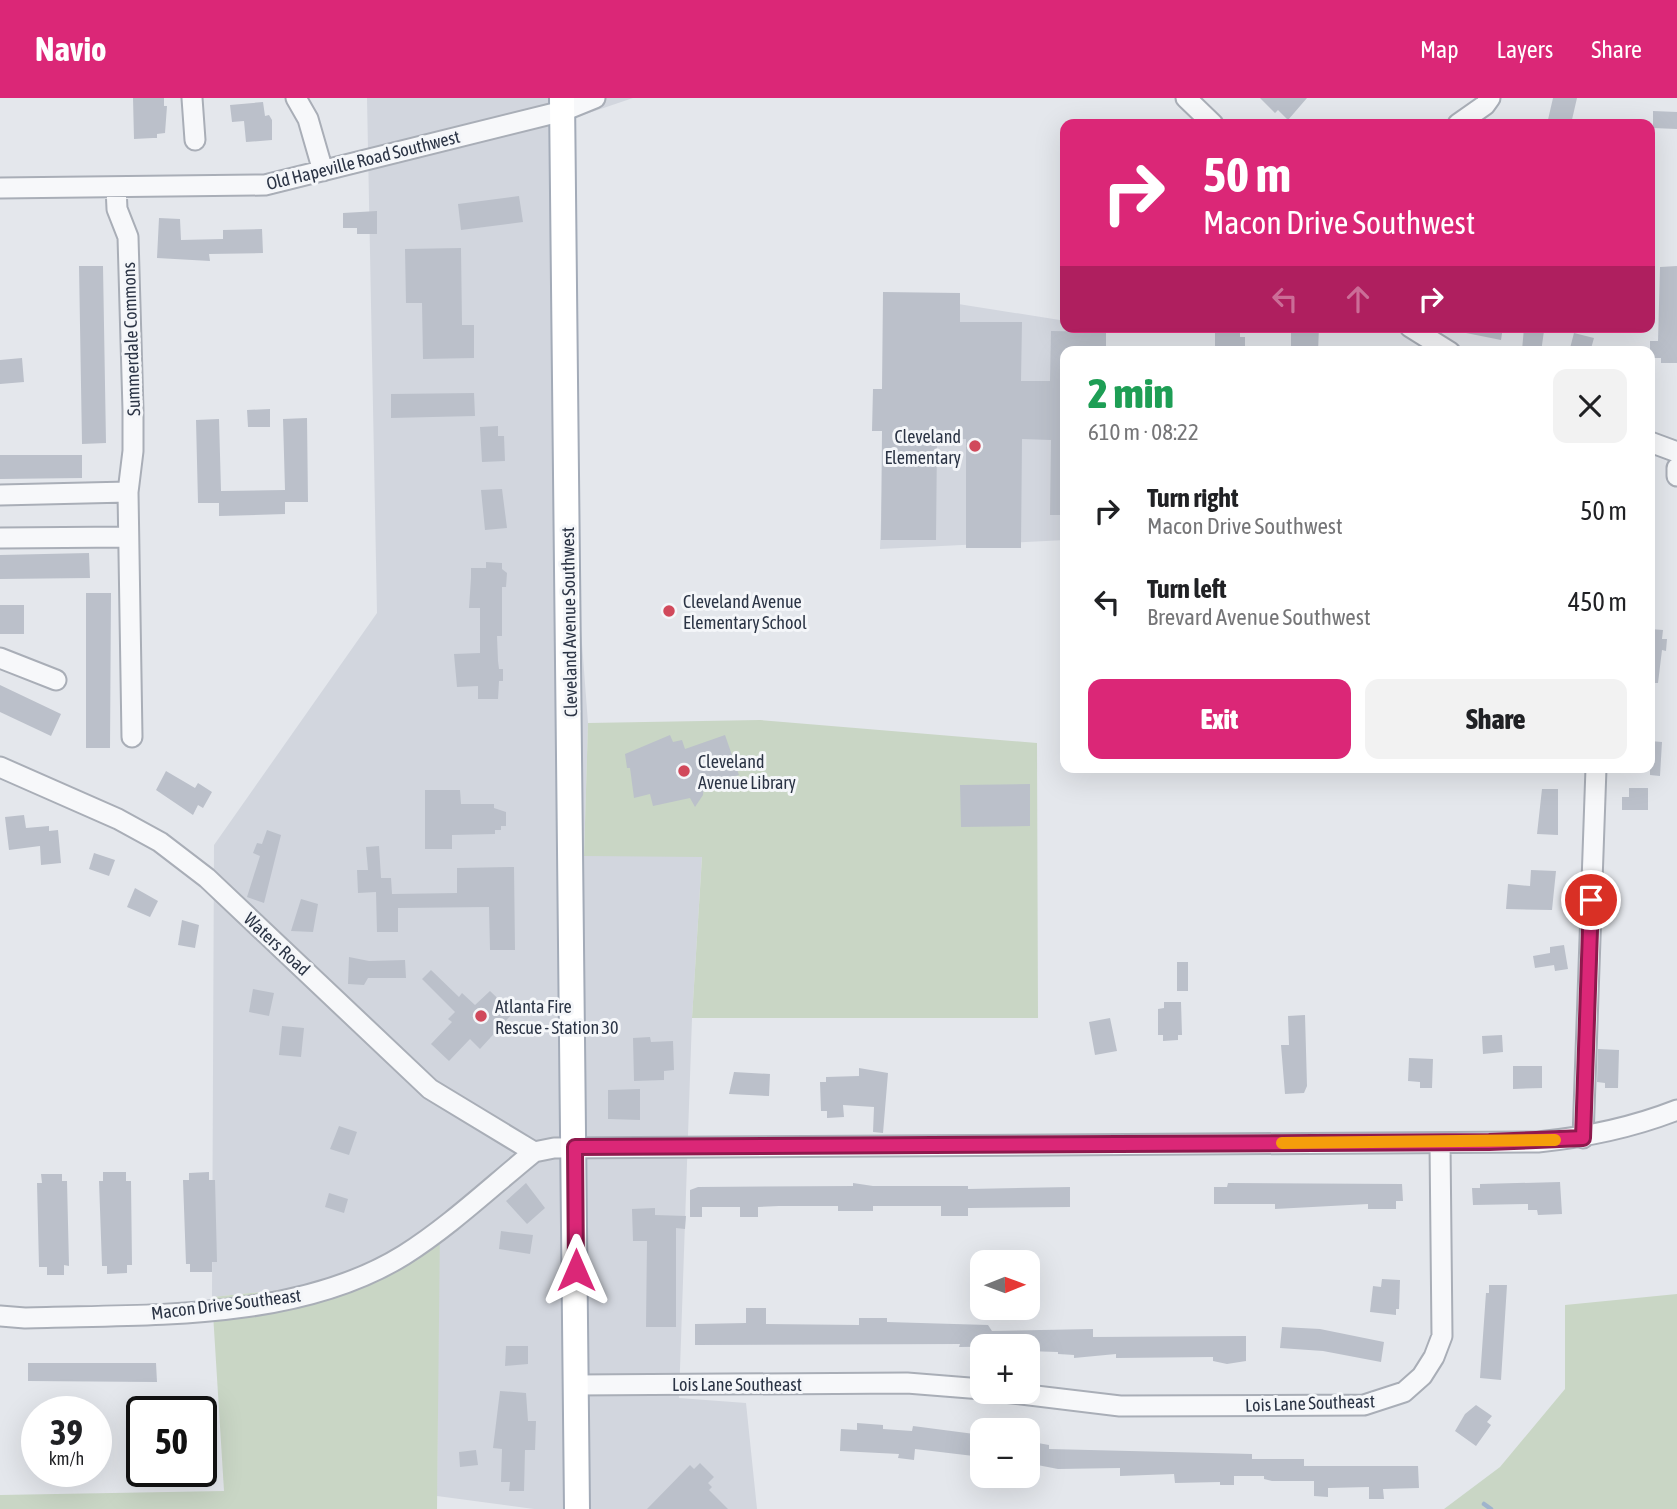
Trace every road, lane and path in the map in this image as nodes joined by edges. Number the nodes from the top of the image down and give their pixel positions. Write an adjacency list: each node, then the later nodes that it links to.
1 (192, 98): 9 (street)
2 (296, 98): 10 (street)
3 (595, 98): 6 (street, Old Hapeville Road Southwest)
4 (1186, 98): 7 (street)
5 (1490, 98): 8 (street)
6 (562, 104): 10 (street, Old Hapeville Road Southwest); 31 (main road, Cleveland Avenue Southwest)
7 (1208, 119)
8 (1465, 119)
9 (195, 141)
10 (323, 170): 11 (street, Old Hapeville Road Southwest)
11 (116, 187): 12 (street, Old Hapeville Road Southwest); 19 (street, Summerdale Commons)
12 (0, 188)
13 (1420, 333): 14 (street)
14 (1440, 346)
15 (1655, 444): 16 (street)
16 (1677, 452)
17 (1677, 468): 18 (street)
18 (1677, 477)
19 (128, 492): 20 (street); 21 (street, Summerdale Commons)
20 (0, 495)
21 (128, 537): 22 (street); 25 (street, Summerdale Commons)
22 (0, 538)
23 (0, 658): 24 (street)
24 (56, 680)
25 (132, 737)
26 (0, 767): 32 (street, Waters Road)
27 (1596, 773): 29 (street)
28 (1677, 1110): 29 (street)
29 (1583, 1138): 30 (street)
30 (1440, 1143): 31 (street); 36 (street, Lois Lane Southeast)
31 (575, 1147): 32 (street); 34 (main road, Cleveland Avenue Southwest)
32 (534, 1152): 33 (street, Macon Drive Southeast)
33 (0, 1316)
34 (576, 1385): 35 (street, Lois Lane Southeast); 37 (main road, Cleveland Avenue Southwest)
35 (970, 1388)
36 (1040, 1396)
37 (577, 1509)

